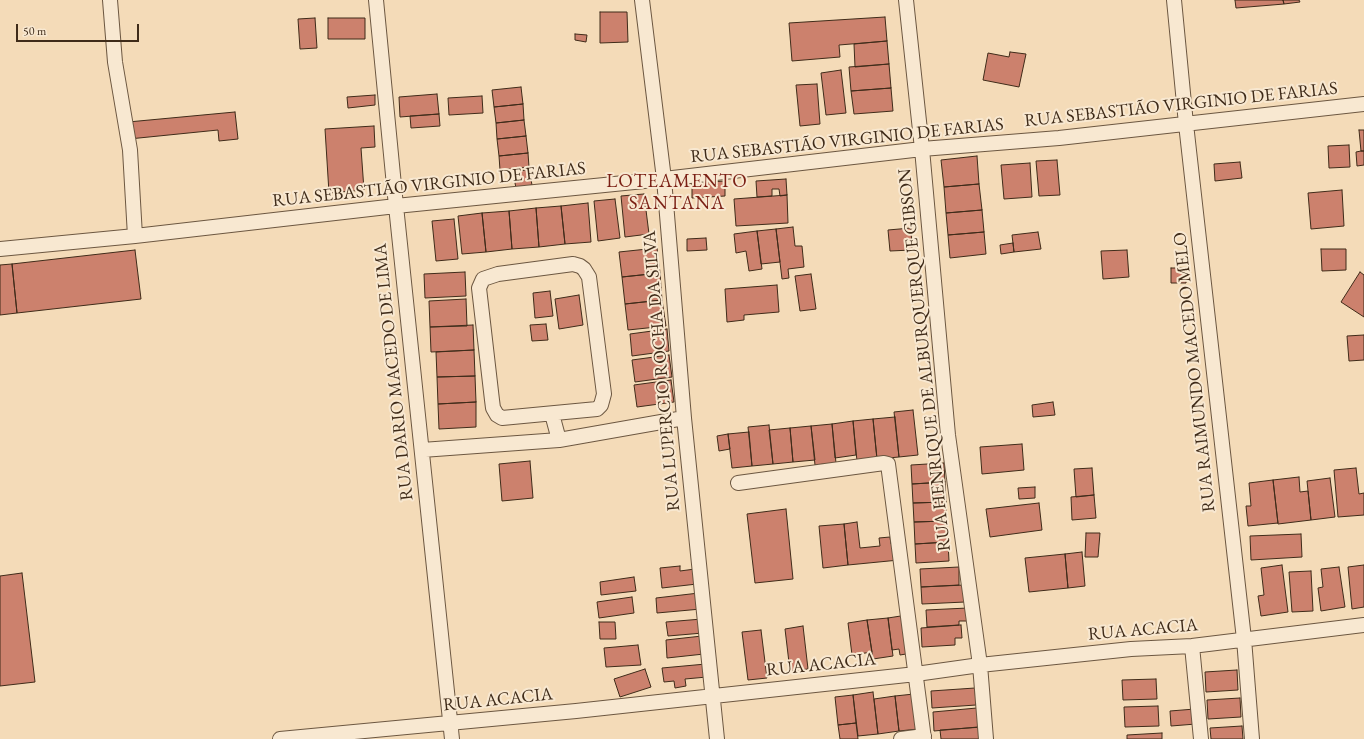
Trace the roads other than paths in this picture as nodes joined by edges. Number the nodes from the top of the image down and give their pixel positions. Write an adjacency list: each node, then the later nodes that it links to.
1 (110, 0): 11 (street)
2 (376, 0): 10 (street, RUA DARIO MACEDO DE LIMA)
3 (642, 0): 9 (street, RUA LUPERCIO ROCHA DA SILVA)
4 (906, 0): 8 (street, RUA HENRIQUE DE ALBURQUERQUE GIBSON)
5 (1174, 0): 7 (street, RUA RAIMUNDO MACEDO MELO)
6 (1364, 104): 7 (street, RUA SEBASTIÃO VIRGINIO DE FARIAS)
7 (1186, 124): 8 (street, RUA SEBASTIÃO VIRGINIO DE FARIAS); 19 (street, RUA RAIMUNDO MACEDO MELO)
8 (922, 149): 9 (street, RUA SEBASTIÃO VIRGINIO DE FARIAS); 21 (street, RUA HENRIQUE DE ALBURQUERQUE GIBSON)
9 (664, 179): 10 (street, RUA SEBASTIÃO VIRGINIO DE FARIAS); 14 (street, RUA LUPERCIO ROCHA DA SILVA)
10 (396, 206): 11 (street, RUA SEBASTIÃO VIRGINIO DE FARIAS); 16 (street, RUA DARIO MACEDO DE LIMA)
11 (135, 236): 12 (street, RUA SEBASTIÃO VIRGINIO DE FARIAS)
12 (0, 249)
13 (552, 414): 13 (street); 15 (street)
14 (684, 418): 15 (street); 23 (street, RUA LUPERCIO ROCHA DA SILVA)
15 (559, 440): 16 (street)
16 (422, 450): 24 (street, RUA DARIO MACEDO DE LIMA)
17 (738, 483): 22 (street)
18 (1364, 625): 19 (street, RUA ACACIA)
19 (1244, 639): 20 (street, RUA ACACIA); 32 (street, RUA RAIMUNDO MACEDO MELO)
20 (1192, 646): 21 (street, RUA ACACIA); 31 (street)
21 (980, 665): 22 (street, RUA ACACIA); 30 (street, RUA HENRIQUE DE ALBURQUERQUE GIBSON)
22 (916, 674): 23 (street, RUA ACACIA); 25 (street)
23 (713, 695): 24 (street, RUA ACACIA); 28 (street, RUA LUPERCIO ROCHA DA SILVA)
24 (450, 724): 26 (street, RUA ACACIA); 27 (street, RUA DARIO MACEDO DE LIMA)
25 (924, 737): 29 (street)
26 (280, 739)
27 (452, 739)
28 (717, 739)
29 (901, 739)
30 (986, 739)
31 (1201, 739)
32 (1252, 739)

